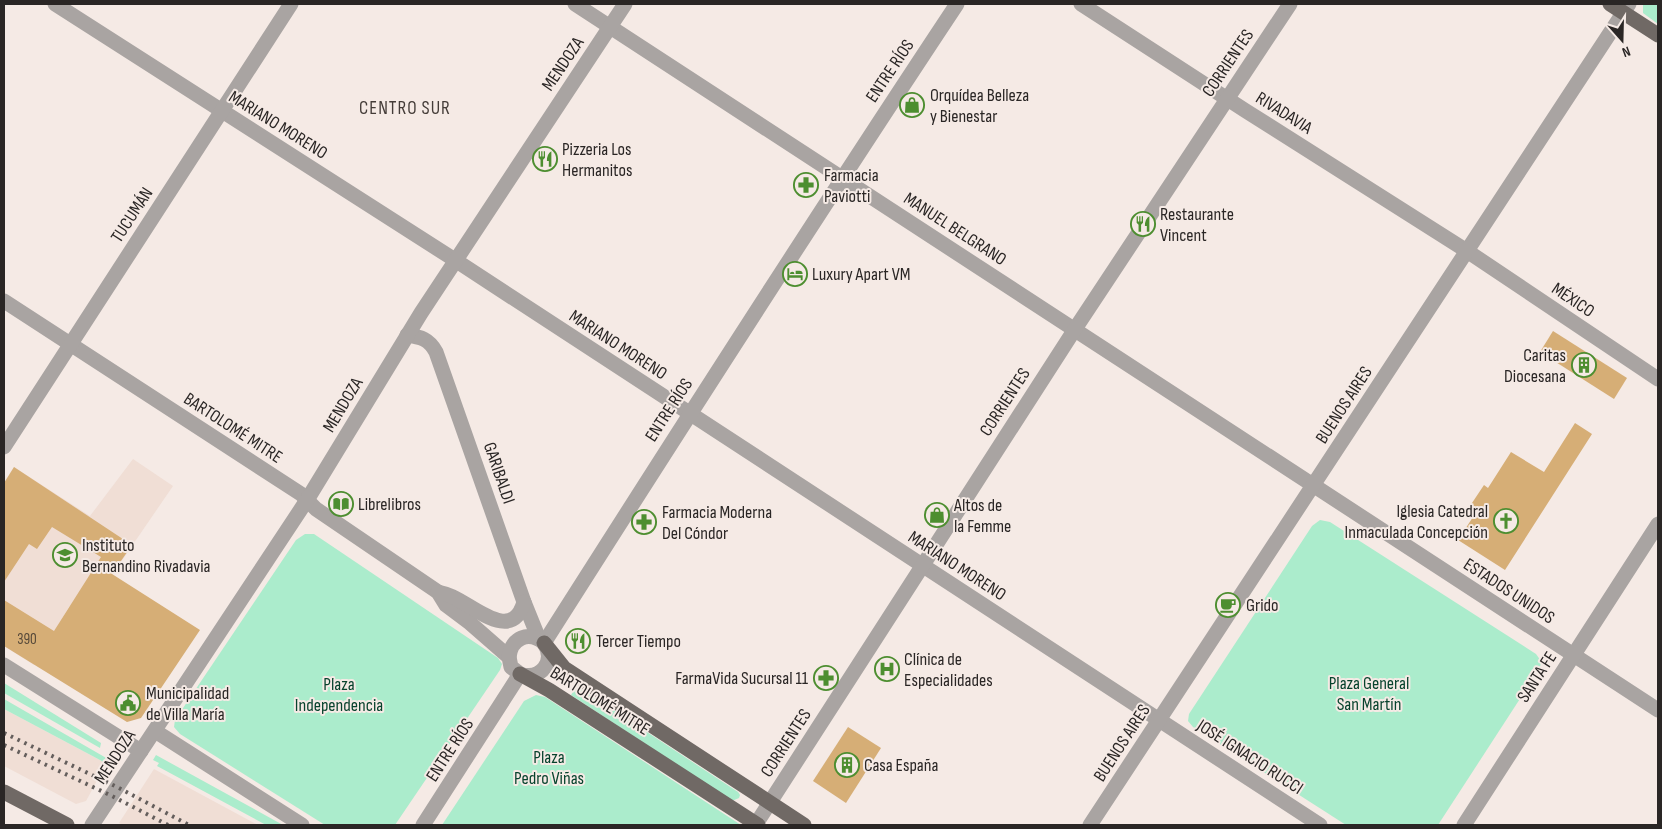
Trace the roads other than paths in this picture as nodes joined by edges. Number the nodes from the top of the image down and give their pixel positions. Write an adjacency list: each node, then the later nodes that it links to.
1 (55, 4): 12 (street, MARIANO MORENO)
2 (291, 4): 12 (street, TUCUMÁN)
3 (575, 4): 9 (street, MANUEL BELGRANO)
4 (625, 4): 9 (street, MENDOZA)
5 (957, 4): 13 (street, ENTRE RÍOS)
6 (1081, 4): 11 (street, RIVADAVIA)
7 (1290, 4): 11 (street, CORRIENTES)
8 (1621, 7): 10 (main road); 14 (street, BUENOS AIRES)
9 (610, 26): 13 (street, MANUEL BELGRANO); 15 (street, MENDOZA)
10 (1658, 35)
11 (1227, 99): 14 (street, RIVADAVIA); 17 (street, CORRIENTES)
12 (221, 111): 15 (street, MARIANO MORENO); 19 (street, TUCUMÁN)
13 (841, 178): 17 (street, MANUEL BELGRANO); 21 (street, ENTRE RÍOS)
14 (1467, 251): 20 (street, MÉXICO); 23 (street, BUENOS AIRES)
15 (455, 260): 18 (street, MENDOZA); 21 (street, MARIANO MORENO)
16 (4, 301): 19 (street, BARTOLOMÉ MITRE)
17 (1075, 329): 23 (street, MANUEL BELGRANO); 26 (street, CORRIENTES)
18 (407, 335): 24 (street, MENDOZA); 28 (street, GARIBALDI)
19 (71, 344): 22 (street, TUCUMÁN); 24 (street, BARTOLOMÉ MITRE)
20 (1658, 379)
21 (689, 414): 26 (street, MARIANO MORENO); 29 (street, ENTRE RÍOS)
22 (4, 447)
23 (1314, 486): 30 (street, ESTADOS UNIDOS); 35 (street, BUENOS AIRES)
24 (307, 500): 27 (street, BARTOLOMÉ MITRE); 36 (street, MENDOZA)
25 (1658, 524): 30 (street, SANTA FE)
26 (922, 566): 35 (street, MARIANO MORENO); 39 (street, CORRIENTES)
27 (438, 592): 28 (street, BARTOLOMÉ MITRE); 31 (street, BARTOLOMÉ MITRE)
28 (524, 602): 29 (street, GARIBALDI)
29 (542, 641): 31 (street); 33 (street); 39 (main road, BARTOLOMÉ MITRE)
30 (1573, 655): 34 (street, ESTADOS UNIDOS); 48 (street, SANTA FE)
31 (508, 657): 33 (street, BARTOLOMÉ MITRE)
32 (4, 665): 37 (street)
33 (520, 674): 40 (main road, BARTOLOMÉ MITRE); 44 (street, ENTRE RÍOS)
34 (1658, 710)
35 (1159, 720): 46 (street, BUENOS AIRES); 47 (street, JOSÉ IGNACIO RUCCI)
36 (155, 731): 37 (street, MENDOZA); 43 (street)
37 (141, 751): 42 (street, MENDOZA)
38 (4, 792): 41 (main road)
39 (769, 803): 40 (street, CORRIENTES); 45 (main road, BARTOLOMÉ MITRE)
40 (757, 824)
41 (67, 825)
42 (92, 825)
43 (302, 825)
44 (423, 825)
45 (804, 825)
46 (1090, 825)
47 (1320, 825)
48 (1464, 825)

